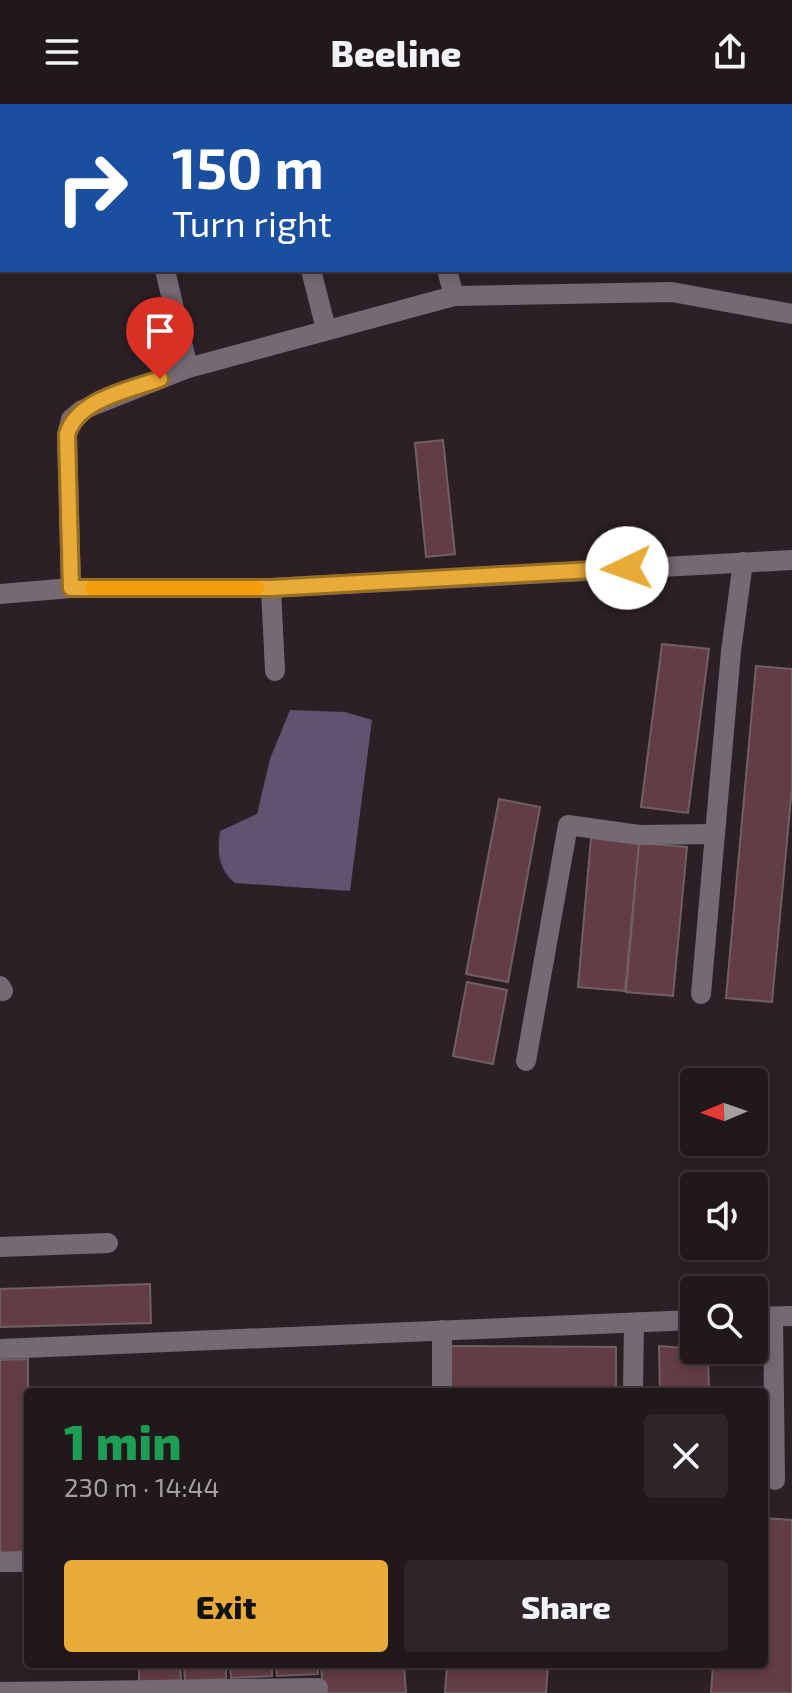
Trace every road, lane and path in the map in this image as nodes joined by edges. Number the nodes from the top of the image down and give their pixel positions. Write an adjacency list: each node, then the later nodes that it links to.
1 (165, 272): 7 (street)
2 (312, 272): 6 (street)
3 (448, 272): 4 (street)
4 (454, 296): 5 (street); 6 (street)
5 (792, 314)
6 (326, 329): 7 (street)
7 (188, 368): 10 (street)
8 (792, 560): 9 (street)
9 (743, 562): 11 (street); 14 (street)
10 (71, 588): 11 (street); 12 (street)
11 (271, 588): 13 (street)
12 (0, 594)
13 (275, 671)
14 (715, 834): 15 (street); 16 (street)
15 (701, 994)
16 (526, 1061)
17 (108, 1243): 18 (street)
18 (0, 1247)
19 (773, 1317): 26 (street)
20 (680, 1321): 21 (street)
21 (634, 1323): 22 (street); 25 (street)
22 (442, 1330): 23 (street); 24 (street)
23 (0, 1349)
24 (442, 1388)
25 (633, 1388)
26 (775, 1480)
27 (0, 1562): 28 (street)
28 (24, 1562)
29 (318, 1688): 30 (street)
30 (0, 1692)

